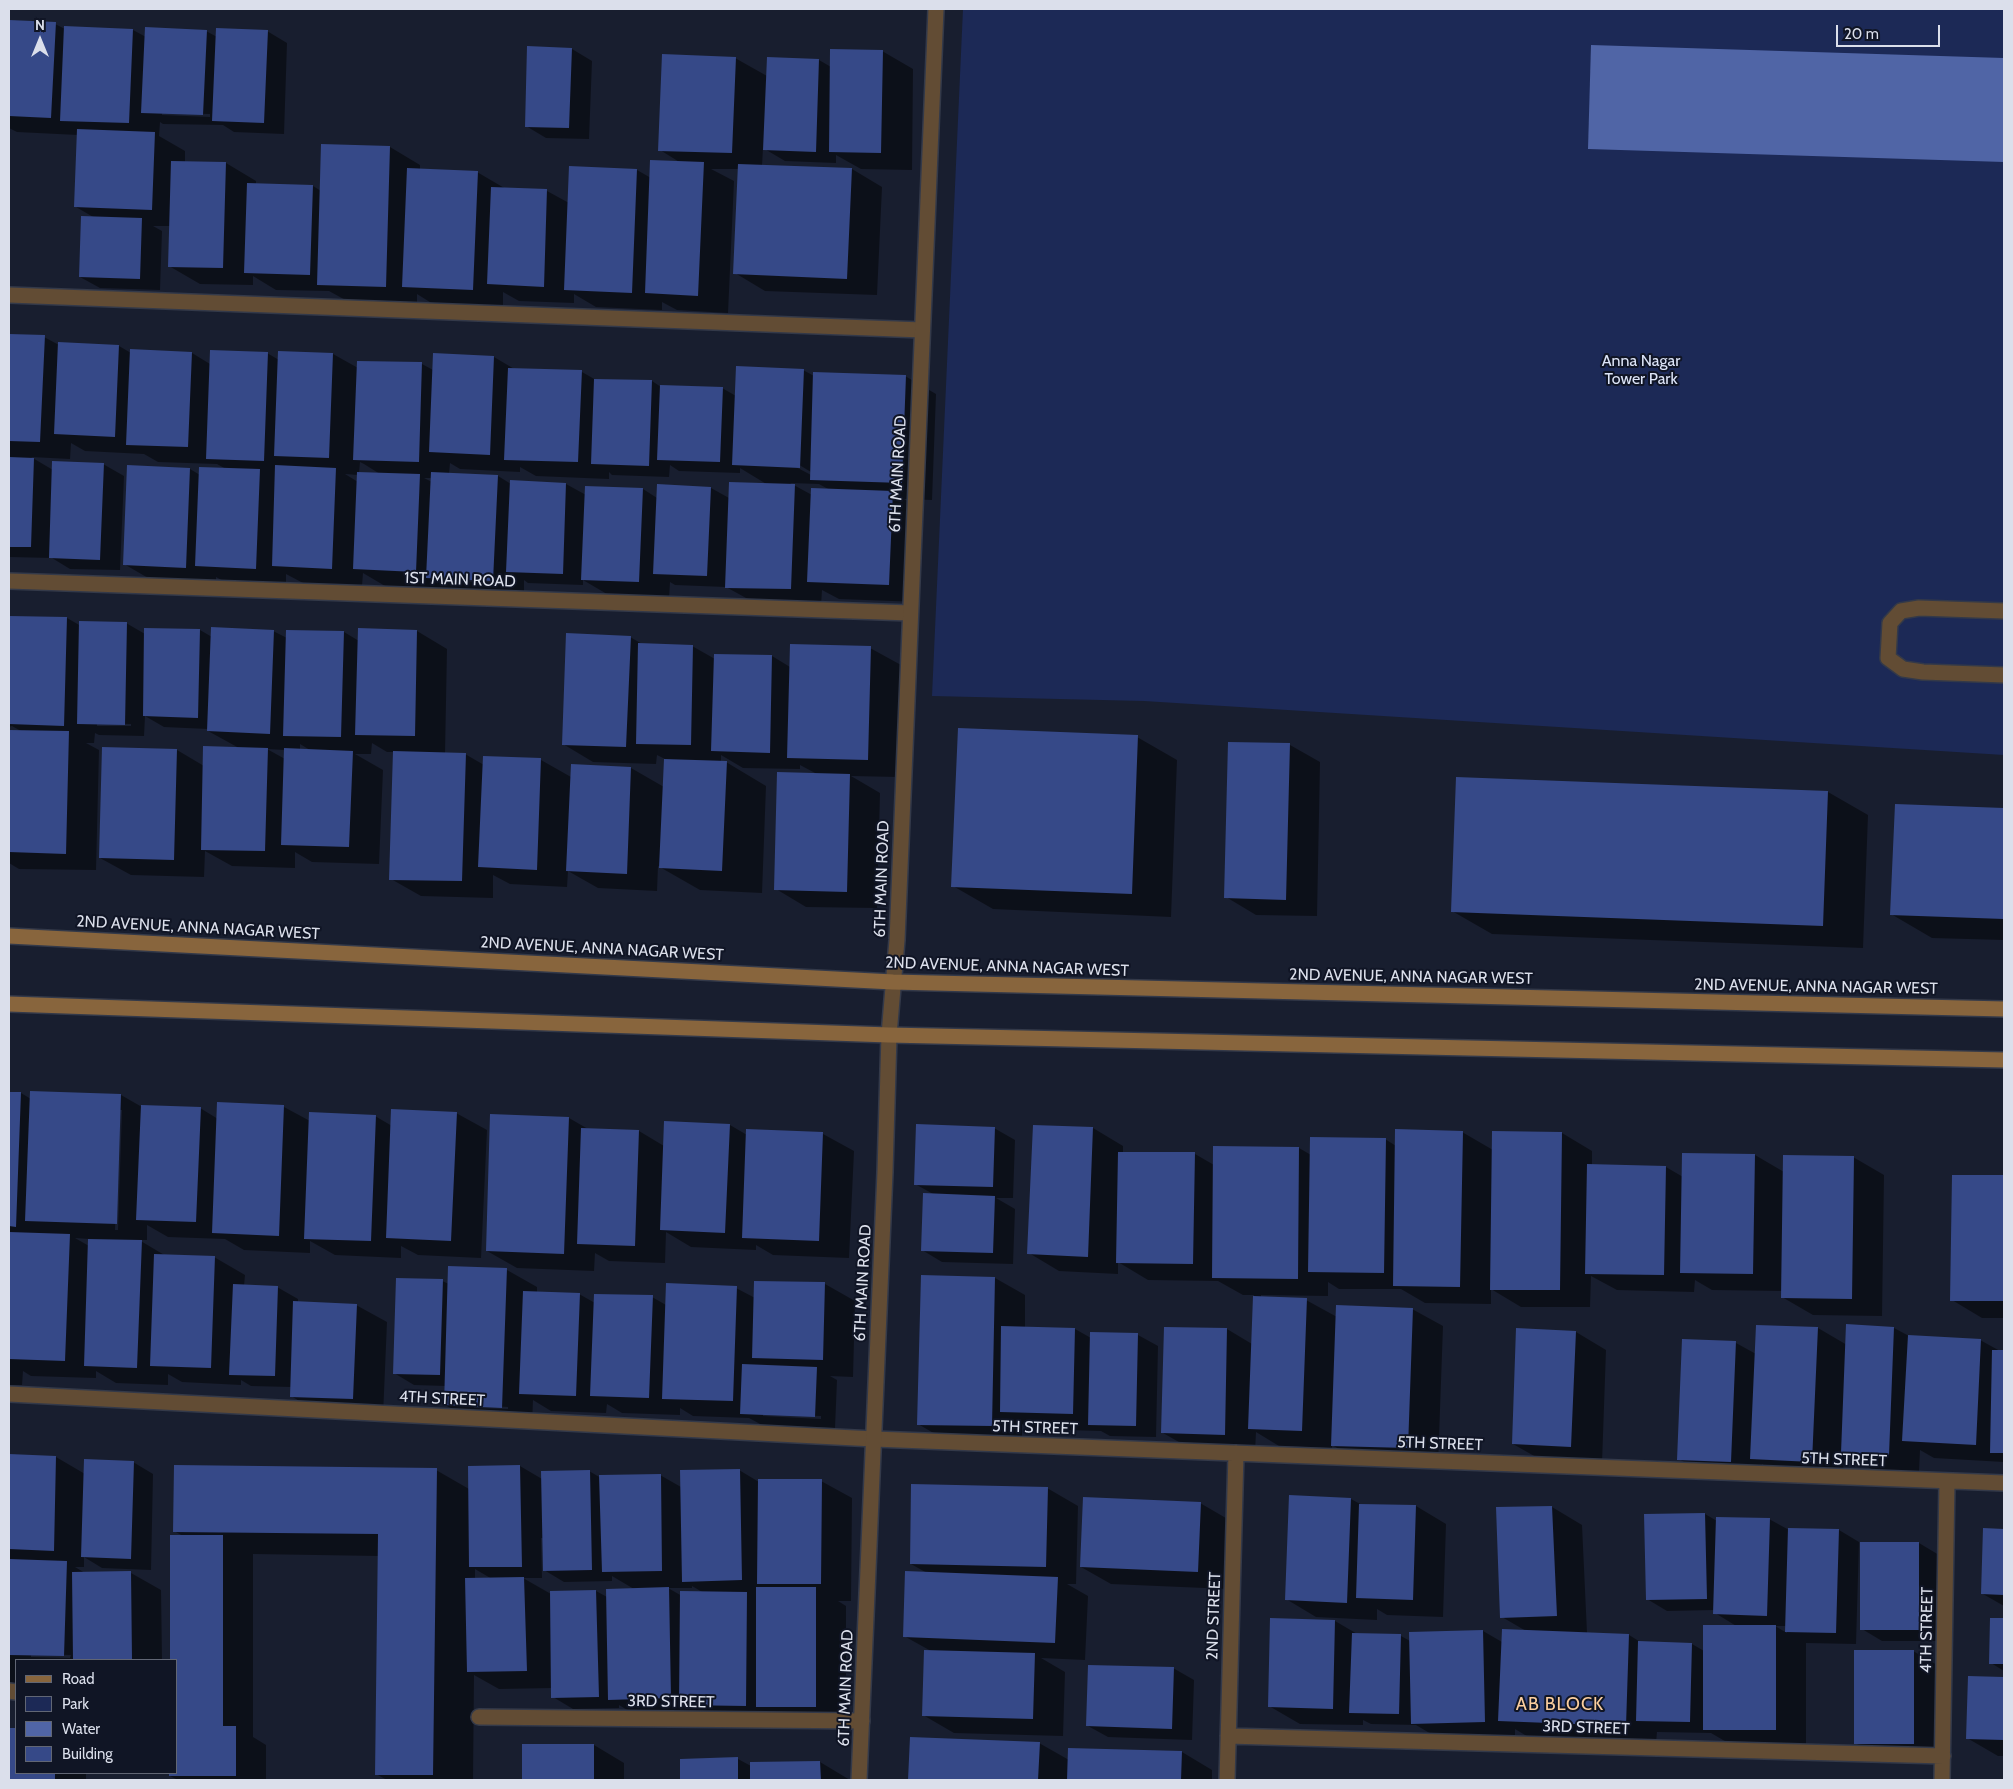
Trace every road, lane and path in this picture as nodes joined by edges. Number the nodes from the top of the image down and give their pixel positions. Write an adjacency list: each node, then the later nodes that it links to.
1 (936, 9): 3 (street, 6TH MAIN ROAD)
2 (9, 295): 3 (street)
3 (922, 330): 6 (street, 6TH MAIN ROAD)
4 (9, 582): 6 (street, 1ST MAIN ROAD)
5 (2004, 611): 7 (street)
6 (910, 613): 9 (street, 6TH MAIN ROAD)
7 (2004, 675)
8 (9, 936): 9 (main road, 2ND AVENUE, ANNA NAGAR WEST)
9 (893, 982): 11 (main road, 2ND AVENUE, ANNA NAGAR WEST); 12 (street, 6TH MAIN ROAD)
10 (9, 1004): 12 (main road)
11 (2004, 1009)
12 (889, 1035): 13 (main road); 15 (street, 6TH MAIN ROAD)
13 (2004, 1060)
14 (9, 1394): 15 (street, 4TH STREET)
15 (874, 1439): 16 (street, 5TH STREET); 20 (street, 6TH MAIN ROAD)
16 (1236, 1454): 17 (street, 5TH STREET); 21 (street, 2ND STREET)
17 (1947, 1481): 18 (street, 5TH STREET); 22 (street, 4TH STREET)
18 (2004, 1483)
19 (479, 1717): 20 (street, 3RD STREET)
20 (862, 1721): 23 (street, 6TH MAIN ROAD)
21 (1228, 1736): 22 (street, 3RD STREET); 24 (street, 2ND STREET)
22 (1942, 1756): 25 (street, 4TH STREET)
23 (859, 1780)
24 (1227, 1780)
25 (1942, 1780)

